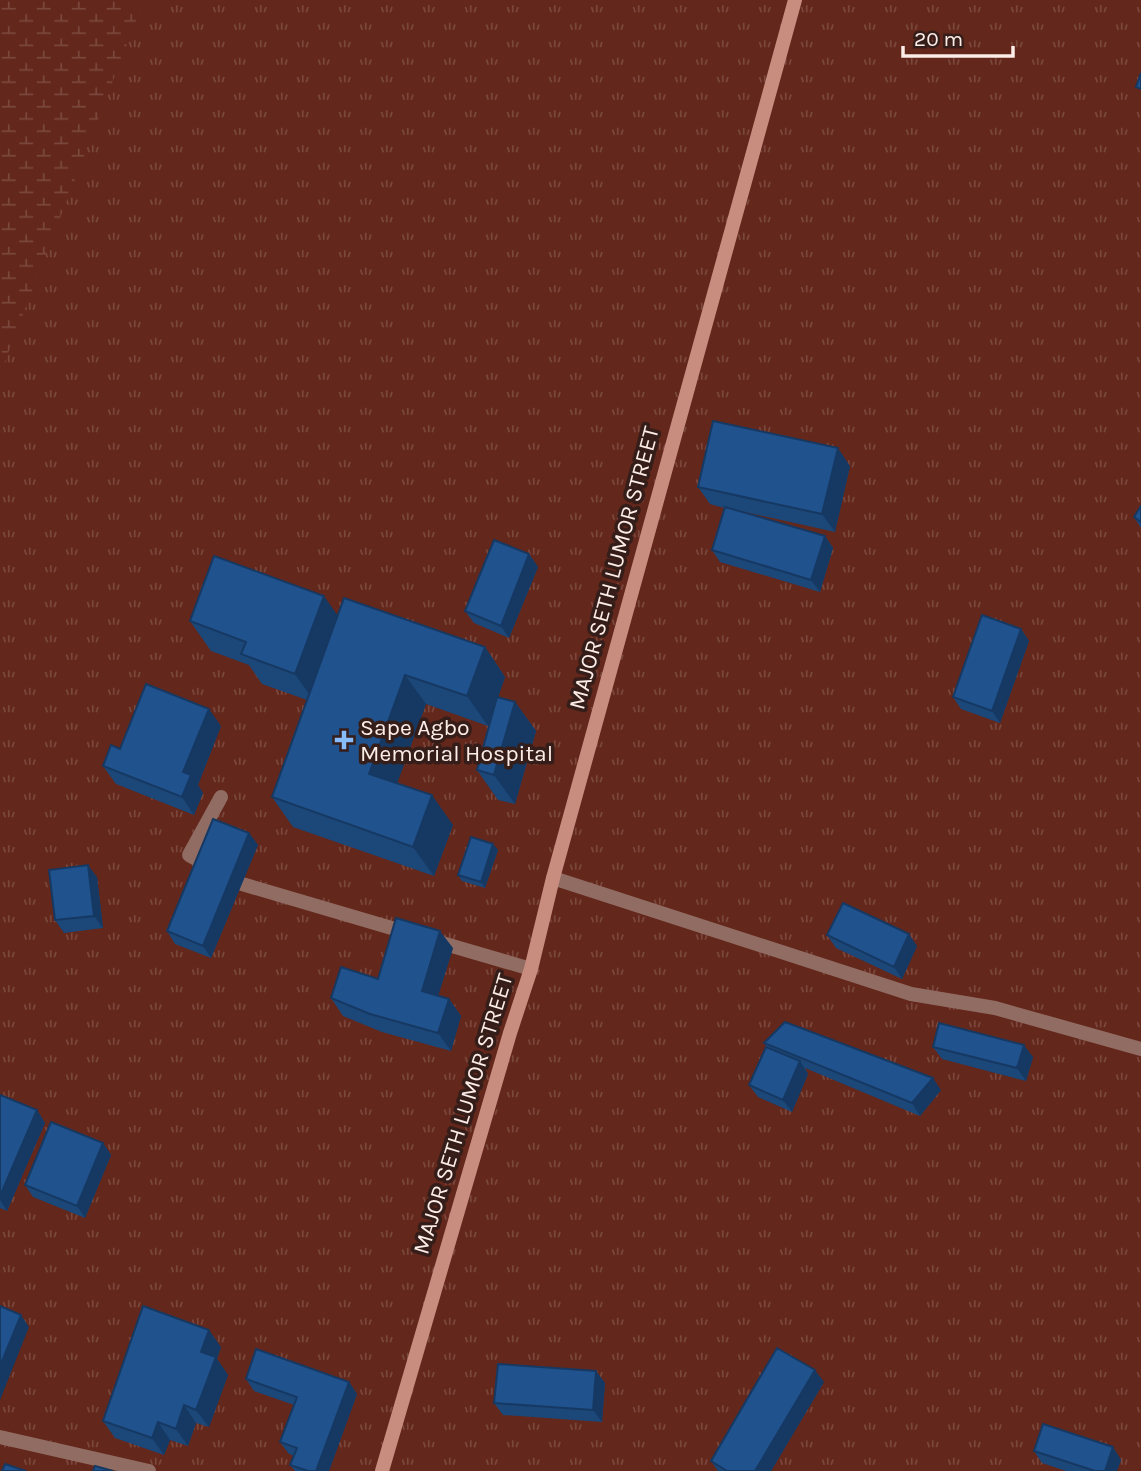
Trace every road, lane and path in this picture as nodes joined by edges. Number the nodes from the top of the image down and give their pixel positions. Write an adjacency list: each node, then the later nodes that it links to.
1 (794, 0): 3 (main road, MAJOR SETH LUMOR STREET)
2 (221, 797): 4 (street)
3 (552, 878): 4 (main road, MAJOR SETH LUMOR STREET); 5 (street)
4 (531, 969): 8 (main road, MAJOR SETH LUMOR STREET)
5 (1141, 1049)
6 (0, 1437): 7 (street)
7 (149, 1471)
8 (382, 1471)

